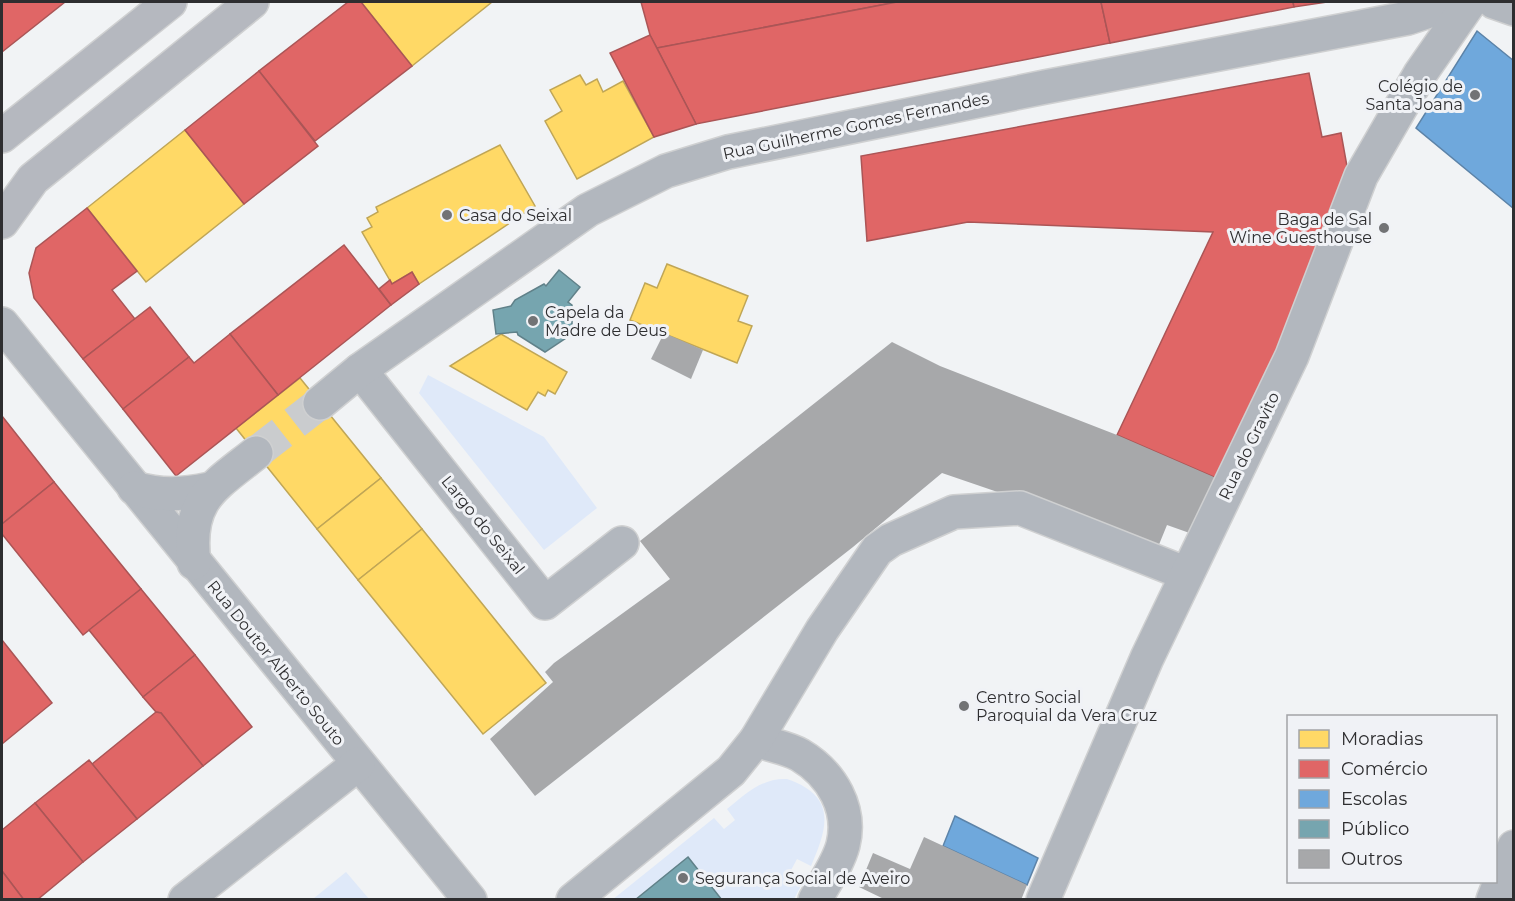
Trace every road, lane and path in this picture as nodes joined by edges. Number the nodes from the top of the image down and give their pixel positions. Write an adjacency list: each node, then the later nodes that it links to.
1 (170, 2): 7 (main road)
2 (252, 2): 8 (main road)
3 (1456, 2): 10 (street, Rua Guilherme Gomes Fernandes)
4 (1470, 2): 17 (street, Rua do Gravito)
5 (1494, 2): 6 (street)
6 (1514, 9)
7 (2, 136)
8 (2, 222)
9 (2, 324): 13 (street, Rua Doutor Alberto Souto)
10 (360, 370): 11 (street, Rua Guilherme Gomes Fernandes); 15 (street, Largo do Seixal)
11 (320, 403)
12 (256, 453): 14 (street)
13 (134, 488): 14 (street); 16 (street, Rua Doutor Alberto Souto)
14 (210, 489): 16 (street)
15 (622, 543)
16 (194, 563): 19 (street, Rua Doutor Alberto Souto)
17 (1187, 574): 18 (street); 25 (street, Rua do Gravito)
18 (756, 740): 23 (street); 24 (street)
19 (358, 764): 21 (street); 22 (street, Rua Doutor Alberto Souto)
20 (1514, 846): 26 (street)
21 (185, 900)
22 (470, 900)
23 (573, 900)
24 (815, 900)
25 (1043, 900)
26 (1492, 900)

